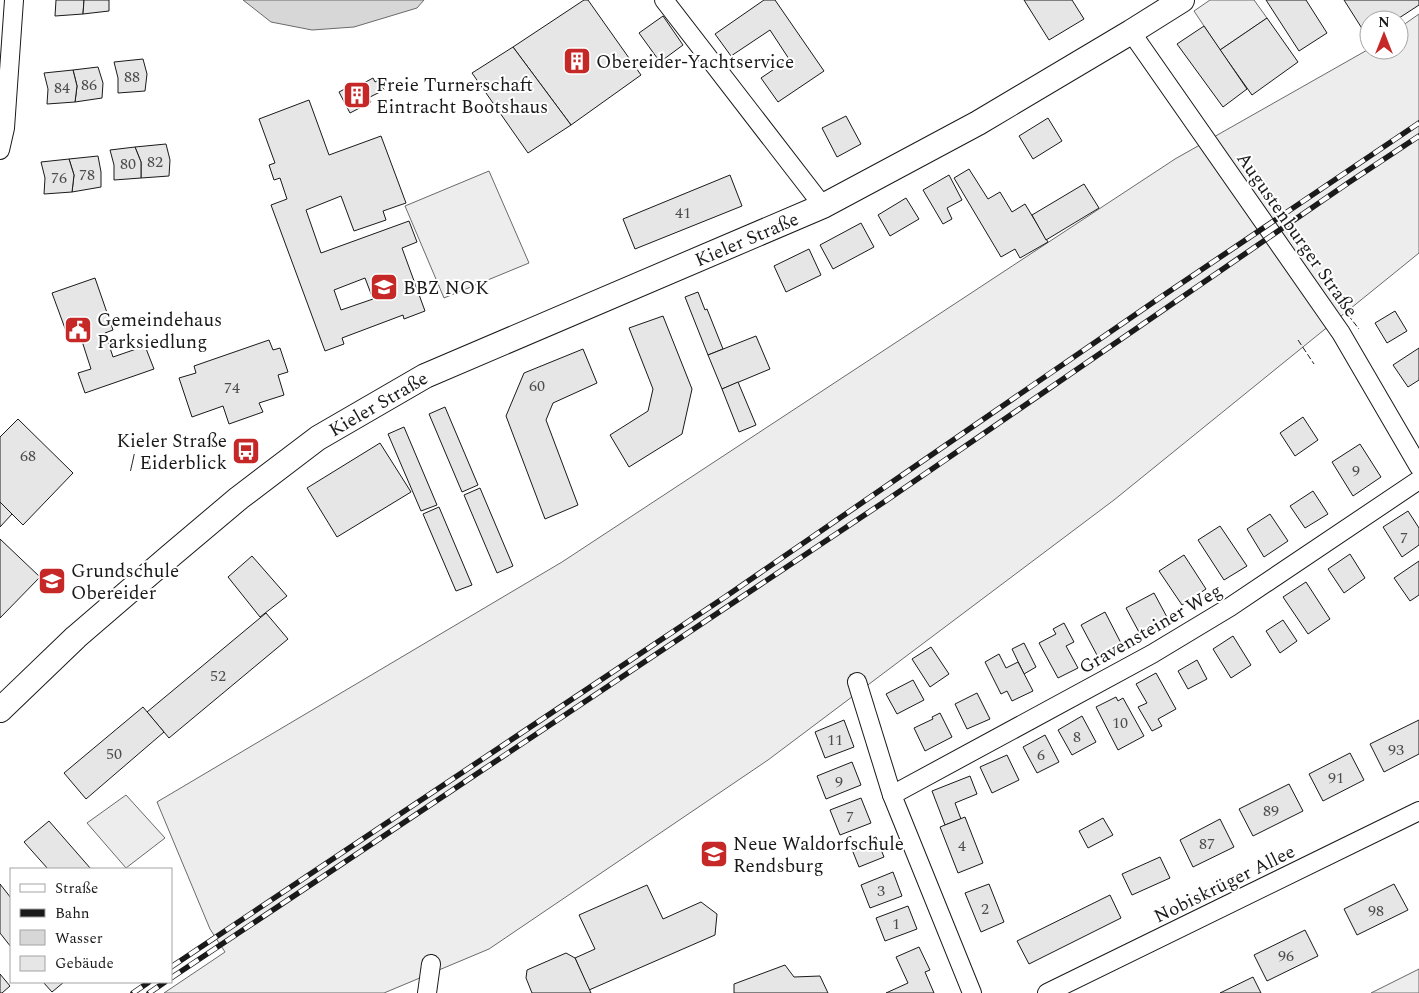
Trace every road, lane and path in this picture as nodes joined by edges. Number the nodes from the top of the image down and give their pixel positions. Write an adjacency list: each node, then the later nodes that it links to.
1 (14, 0): 5 (street)
2 (664, 0): 6 (street, Kieler Straße)
3 (1182, 0): 4 (main road, Kieler Straße)
4 (1131, 32): 6 (main road, Kieler Straße); 7 (street, Augustenburger Straße)
5 (0, 150)
6 (823, 206): 10 (main road, Kieler Straße)
7 (1419, 467)
8 (1419, 480): 11 (street, Gravensteiner Weg)
9 (857, 682): 11 (street)
10 (0, 710)
11 (892, 795): 15 (street)
12 (1419, 811): 16 (street, Nobiskrüger Allee)
13 (431, 964): 14 (street)
14 (427, 993)
15 (972, 993)
16 (1047, 993)

